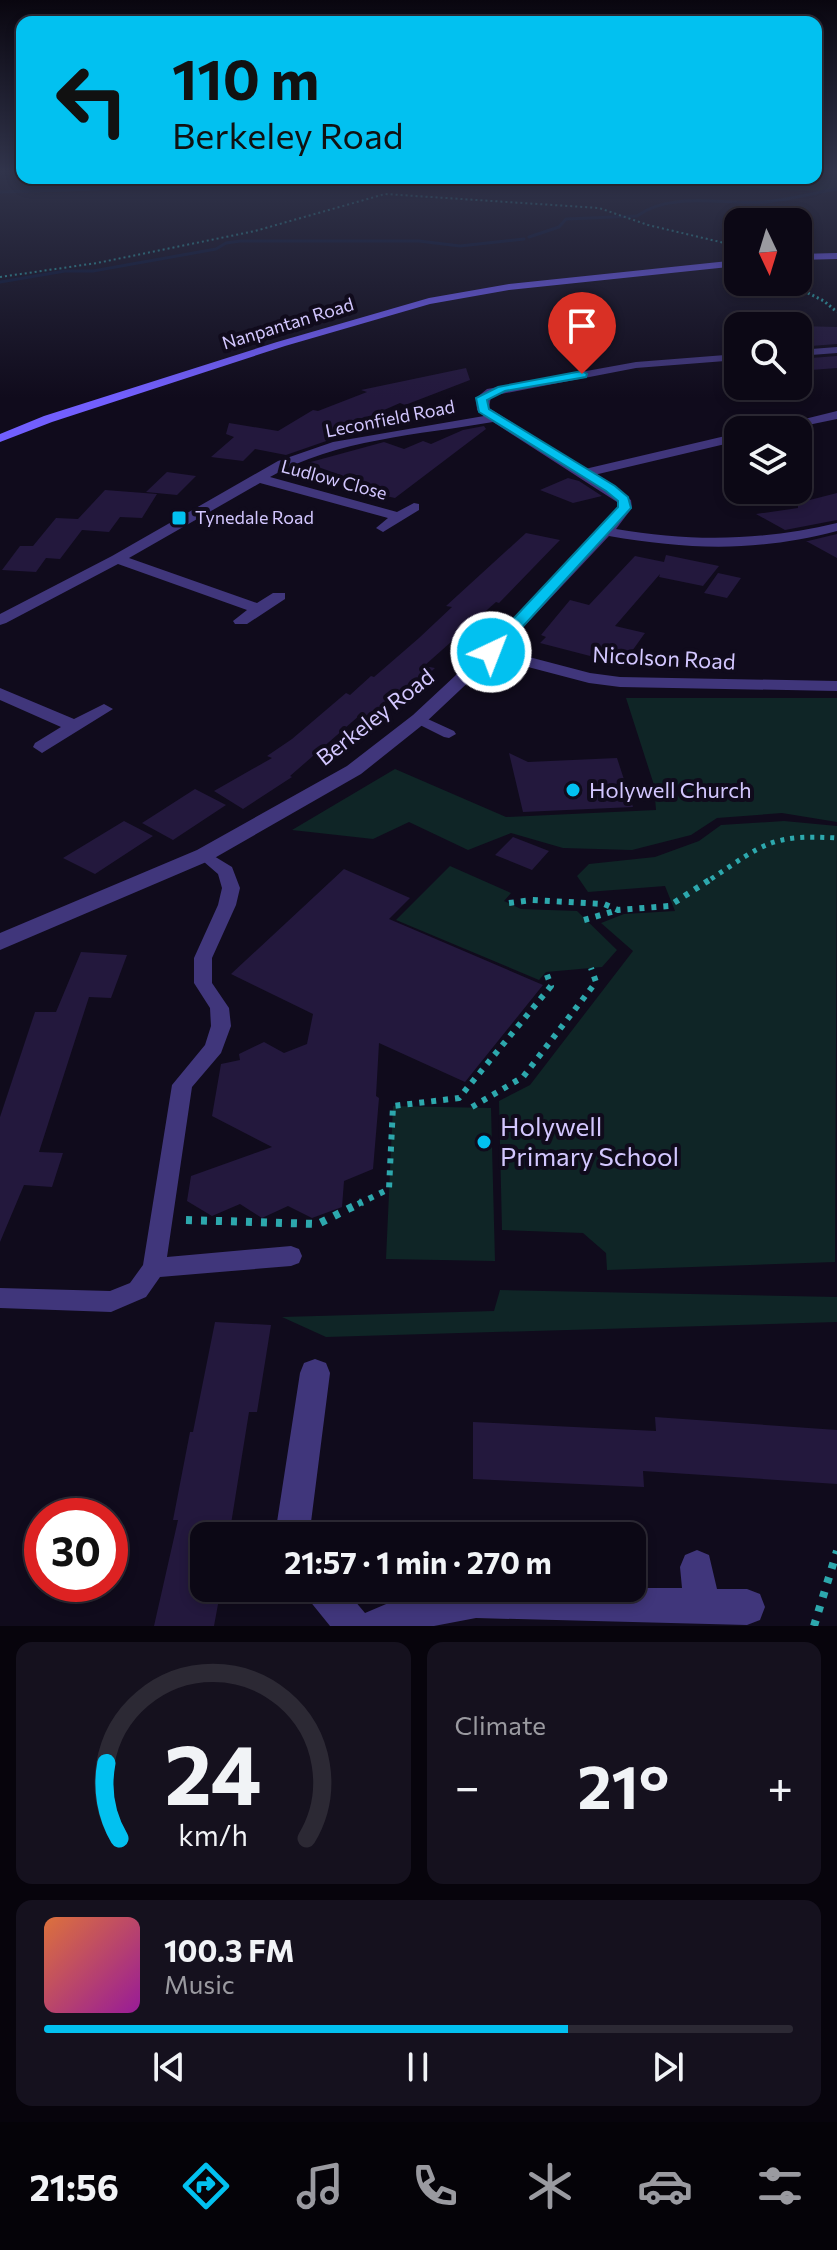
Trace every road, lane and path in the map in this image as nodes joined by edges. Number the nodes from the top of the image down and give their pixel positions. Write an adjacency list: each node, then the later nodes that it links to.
1 (177, 247): 5 (path)
2 (837, 256): 3 (street)
3 (812, 257)
4 (724, 264): 14 (street, Nanpantan Road)
5 (0, 277)
6 (812, 295): 7 (path)
7 (837, 312)
8 (837, 350): 9 (street)
9 (812, 352)
10 (724, 358): 12 (street, Leconfield Road)
11 (837, 415): 13 (street)
12 (494, 418): 16 (street, Berkeley Road); 17 (street, Leconfield Road)
13 (812, 420)
14 (0, 438)
15 (724, 440): 16 (street)
16 (585, 473): 22 (street, Berkeley Road)
17 (258, 478): 19 (street, Ludlow Close); 23 (street, Leconfield Road)
18 (414, 507): 19 (street, Ludlow Close)
19 (400, 517): 21 (street, Ludlow Close)
20 (837, 527): 22 (street)
21 (383, 528)
22 (603, 531): 28 (street, Berkeley Road)
23 (117, 559): 25 (street); 26 (street, Leconfield Road)
24 (279, 596): 25 (street)
25 (259, 609): 27 (street)
26 (0, 620)
27 (241, 621)
28 (491, 652): 29 (street, Nicolson Road); 32 (street, Berkeley Road)
29 (837, 686)
30 (0, 693): 33 (street)
31 (104, 709): 33 (street)
32 (419, 719): 34 (lane); 37 (street, Berkeley Road)
33 (74, 726): 35 (street)
34 (449, 734)
35 (42, 747)
36 (837, 838): 39 (path)
37 (204, 855): 41 (street, Berkeley Road); 45 (lane)
38 (509, 903): 39 (path)
39 (618, 910): 40 (path)
40 (584, 920)
41 (0, 942)
42 (591, 968): 44 (path)
43 (546, 972): 45 (path)
44 (472, 1107)
45 (161, 1220): 47 (lane)
46 (291, 1256): 47 (lane)
47 (154, 1268): 48 (lane)
48 (0, 1298)
49 (315, 1373): 50 (street)
50 (294, 1522)
51 (837, 1551): 58 (path)
52 (697, 1567): 54 (street)
53 (333, 1602): 56 (street)
54 (702, 1606): 55 (street); 57 (street)
55 (747, 1607)
56 (353, 1626)
57 (377, 1626)
58 (814, 1626)

